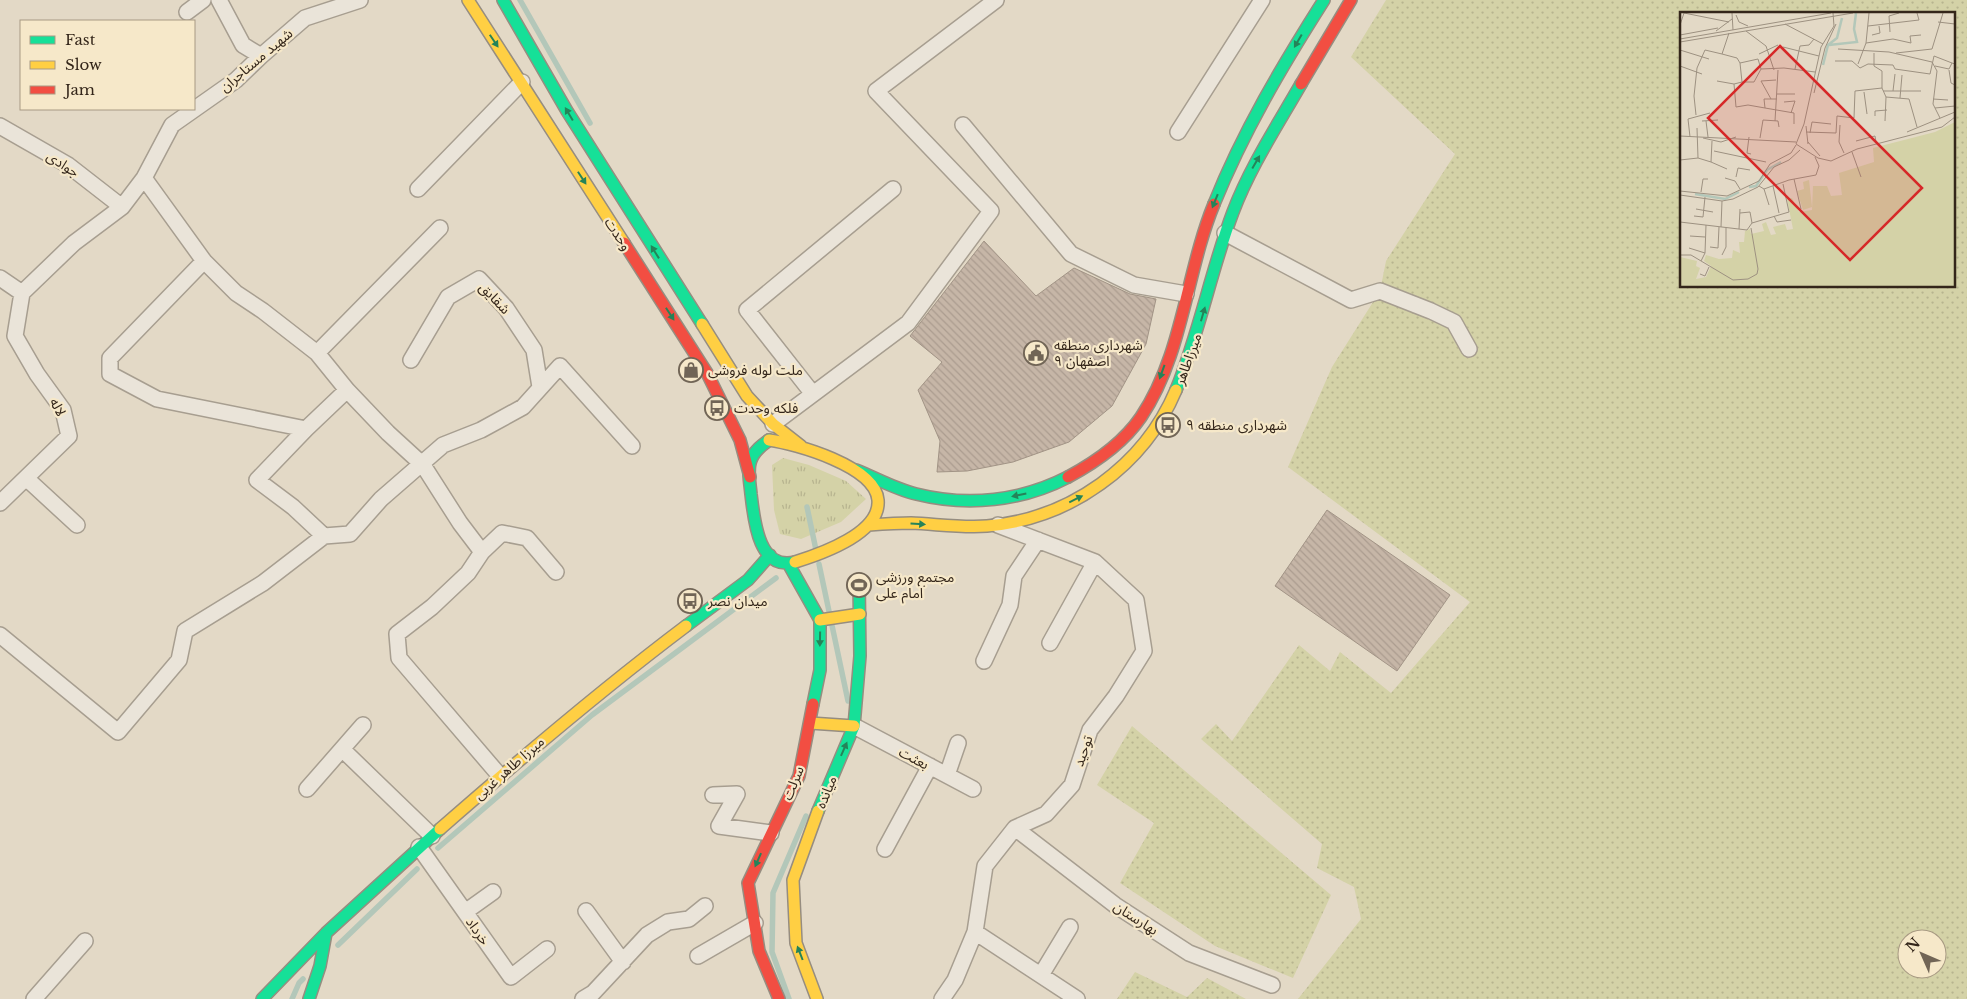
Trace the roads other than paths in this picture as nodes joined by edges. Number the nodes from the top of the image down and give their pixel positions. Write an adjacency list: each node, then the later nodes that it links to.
1 (202, 0): 10 (street)
2 (219, 0): 11 (street)
3 (360, 0): 11 (street, شهید مستاجران)
4 (468, 0): 12 (main road, وحدت, one-way to 12)
5 (503, 0): 34 (main road, وحدت, one-way to 5)
6 (996, 0): 33 (street)
7 (1262, 0): 17 (street)
8 (1324, 0): 27 (main road, میرزاطاهر, one-way to 27)
9 (1351, 0): 23 (main road, میرزاطاهر, one-way to 9)
10 (187, 12)
11 (261, 56): 13 (street, شهید مستاجران)
12 (522, 82): 19 (street); 40 (main road, وحدت, one-way to 40)
13 (195, 109)
14 (193, 110): 18 (street, شهید مستاجران)
15 (963, 125): 27 (street)
16 (0, 126): 21 (street, جوادی)
17 (1178, 132)
18 (144, 178): 21 (street, شهید مستاجران); 24 (street)
19 (418, 189)
20 (893, 189): 33 (street)
21 (122, 207): 26 (street, شهید مستاجران)
22 (440, 228): 29 (street)
23 (1224, 233): 28 (street); 45 (main road, میرزاطاهر, one-way to 23)
24 (204, 261): 29 (street); 35 (street)
25 (0, 278): 26 (street)
26 (22, 293): 41 (street, لاله)
27 (1186, 294): 39 (main road, میرزاطاهر, one-way to 39)
28 (1469, 349)
29 (316, 354): 32 (street)
30 (411, 360): 31 (street, شقایق)
31 (540, 387): 36 (street); 38 (street)
32 (347, 390): 35 (street); 38 (street)
33 (813, 394): 34 (street)
34 (773, 424): 37 (main road, وحدت)
35 (306, 429): 46 (street)
36 (632, 446)
37 (801, 446): 39 (main road); 40 (main road)
38 (423, 465): 46 (street); 48 (street)
39 (856, 470): 44 (main road)
40 (750, 477): 49 (main road)
41 (26, 478): 42 (street, لاله); 43 (street)
42 (0, 503)
43 (76, 525)
44 (869, 525): 45 (main road, میرزاطاهر, one-way to 45); 51 (main road)
45 (998, 525): 47 (street, توحید)
46 (324, 536): 56 (street)
47 (1038, 540): 50 (street, توحید); 58 (street)
48 (482, 552): 52 (street); 66 (street)
49 (770, 555): 51 (main road); 66 (main road, میرزا طاهر غربی)
50 (1095, 562): 57 (street); 70 (street, توحید)
51 (788, 563): 55 (main road, سرلت)
52 (556, 572)
53 (859, 581): 54 (main road, میانده)
54 (860, 614): 55 (main road); 61 (main road, میانده)
55 (822, 620): 59 (main road, سرلت, one-way to 59)
56 (0, 635)
57 (1050, 643)
58 (984, 661)
59 (810, 724): 61 (main road); 71 (main road, سرلت)
60 (363, 725): 63 (street)
61 (853, 726): 64 (street, بعثت); 94 (main road, میانده, one-way to 61)
62 (958, 743): 65 (street)
63 (342, 749): 67 (street); 72 (street)
64 (930, 766): 65 (street, بعثت); 74 (street)
65 (947, 775): 68 (street, بعثت)
66 (500, 776): 72 (main road, میرزا طاهر غربی)
67 (307, 789)
68 (973, 789)
69 (713, 795): 71 (street)
70 (1015, 828): 81 (street, توحید); 88 (street, بهارستان)
71 (771, 833): 79 (main road, سرلت, one-way to 79)
72 (432, 836): 73 (main road, میرزا طاهر غربی)
73 (419, 847): 78 (street, خرداد); 82 (main road, میرزا طاهر غربی)
74 (885, 849)
75 (493, 892): 78 (street)
76 (705, 906): 86 (street)
77 (586, 911): 86 (street)
78 (465, 912): 84 (street, خرداد)
79 (754, 923): 85 (street); 93 (main road, سرلت)
80 (1070, 927): 87 (street)
81 (975, 932): 87 (street); 95 (street, توحید)
82 (326, 933): 90 (main road, میرزا طاهر غربی); 91 (main road)
83 (85, 941): 89 (street)
84 (547, 949)
85 (698, 956)
86 (622, 962): 92 (street)
87 (1040, 975): 96 (street)
88 (1272, 985)
89 (34, 999)
90 (262, 999)
91 (309, 999)
92 (583, 999)
93 (779, 999)
94 (817, 999)
95 (942, 999)
96 (1076, 999)

